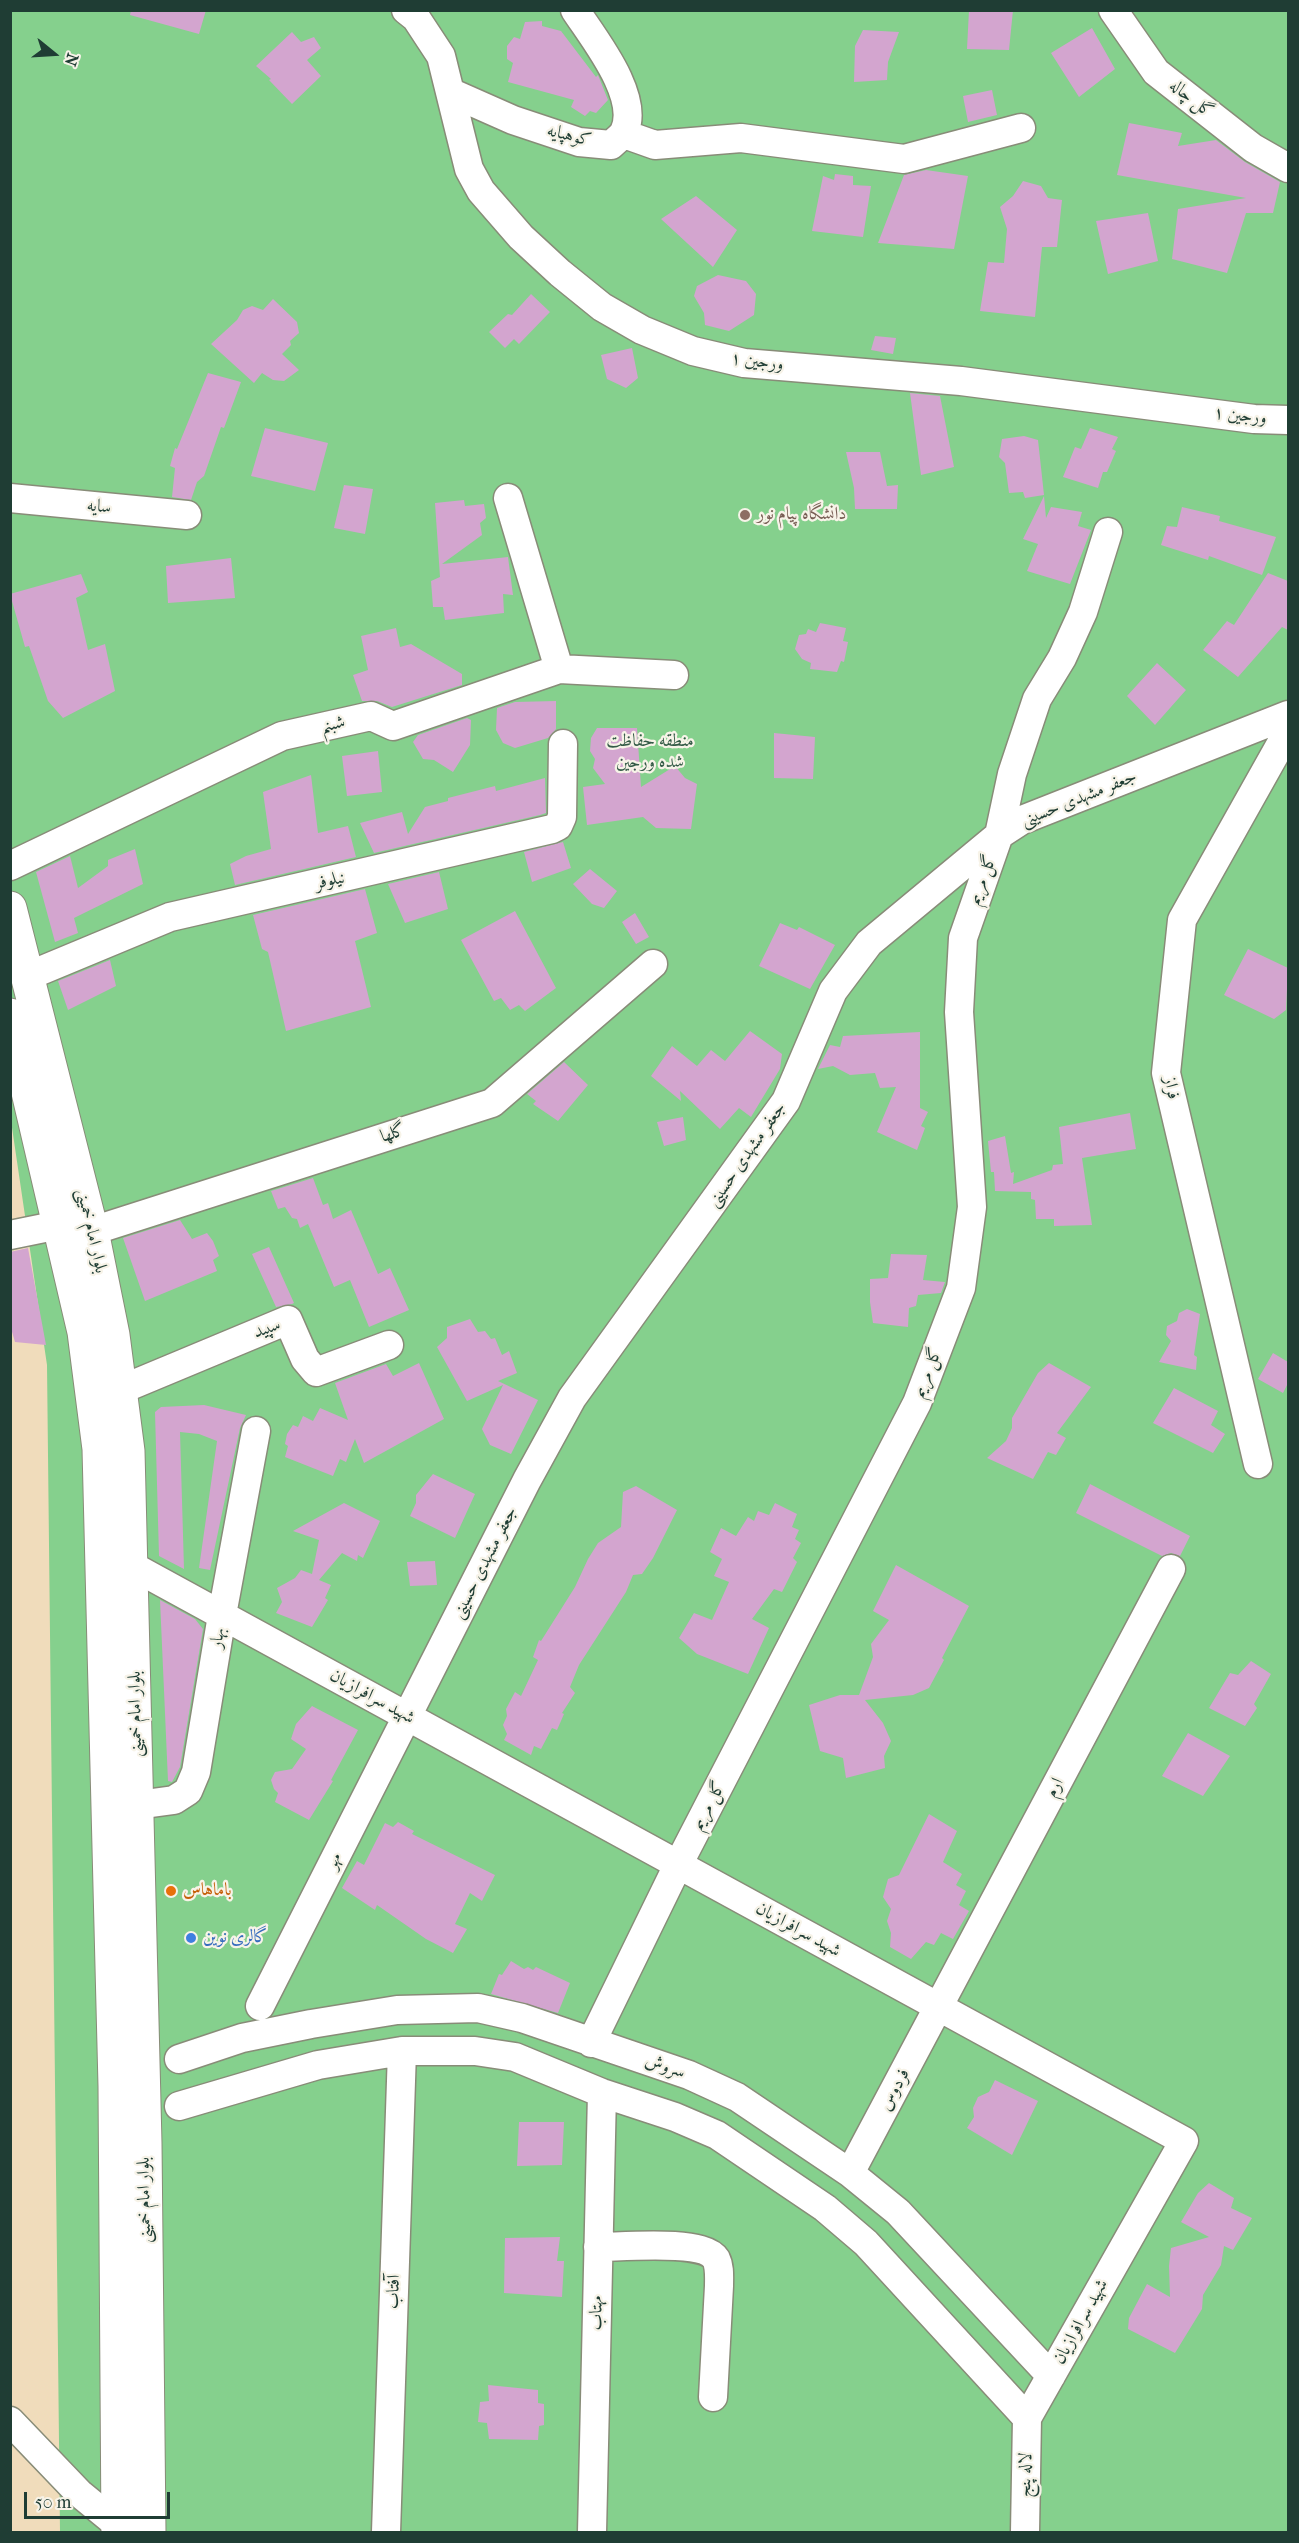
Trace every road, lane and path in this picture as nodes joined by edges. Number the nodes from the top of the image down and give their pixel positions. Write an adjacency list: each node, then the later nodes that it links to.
1 (406, 10): 4 (street, ورجین ۱)
2 (575, 10): 6 (street)
3 (1113, 10): 7 (street, گل چاله)
4 (452, 93): 6 (street, کوهپایه); 8 (street, ورجین ۱)
5 (1021, 128): 6 (street)
6 (624, 134)
7 (1288, 168)
8 (1288, 420)
9 (10, 498): 11 (street, سایه)
10 (508, 498): 13 (street)
11 (187, 515)
12 (1108, 532): 18 (street, گل مریم)
13 (559, 669): 14 (street, شبنم); 19 (street, شبنم)
14 (674, 675)
15 (1288, 714): 18 (street, جعفر مشهدی حسینی)
16 (1288, 731): 30 (street, فراز)
17 (563, 744): 22 (street, نیلوفر)
18 (999, 835): 34 (street, جعفر مشهدی حسینی); 36 (street, گل مریم)
19 (10, 866)
20 (10, 908): 22 (main road, بلوار امام خمینی)
21 (653, 964): 25 (street, گلها)
22 (28, 975): 25 (main road, بلوار امام خمینی)
23 (10, 1015): 24 (main road, بلوار امام خمینی)
24 (59, 1225): 26 (street); 52 (main road, بلوار امام خمینی)
25 (92, 1231): 28 (main road, بلوار امام خمینی)
26 (10, 1235)
27 (389, 1345): 28 (street, سپید)
28 (120, 1390): 31 (main road, بلوار امام خمینی)
29 (256, 1431): 33 (street, بهار)
30 (1258, 1464)
31 (132, 1566): 33 (street, شهید سرافرازیان); 35 (main road, بلوار امام خمینی)
32 (1171, 1569): 38 (street, ارم)
33 (222, 1615): 34 (street, شهید سرافرازیان); 35 (street, بهار)
34 (408, 1717): 36 (street, شهید سرافرازیان); 37 (street, مهر)
35 (138, 1805): 52 (main road, بلوار امام خمینی)
36 (678, 1865): 38 (street, شهید سرافرازیان); 39 (street, گل مریم)
37 (260, 2006)
38 (940, 2007): 46 (street, فردوس); 48 (street, شهید سرافرازیان)
39 (591, 2043): 40 (street, سروش); 46 (street, سروش)
40 (217, 2047): 42 (street, سروش); 43 (street)
41 (402, 2051): 43 (street); 44 (street); 53 (street, آفتاب)
42 (179, 2059)
43 (229, 2089): 45 (street)
44 (602, 2093): 47 (street, مهتاب); 50 (street)
45 (179, 2106)
46 (850, 2173): 48 (street, سروش)
47 (598, 2247): 49 (street); 54 (street, مهتاب)
48 (1051, 2376): 50 (street, شهید سرافرازیان)
49 (713, 2397)
50 (1027, 2418): 55 (street, لاله پنج)
51 (10, 2421): 52 (street)
52 (133, 2529)
53 (386, 2532)
54 (592, 2532)
55 (1025, 2532)

